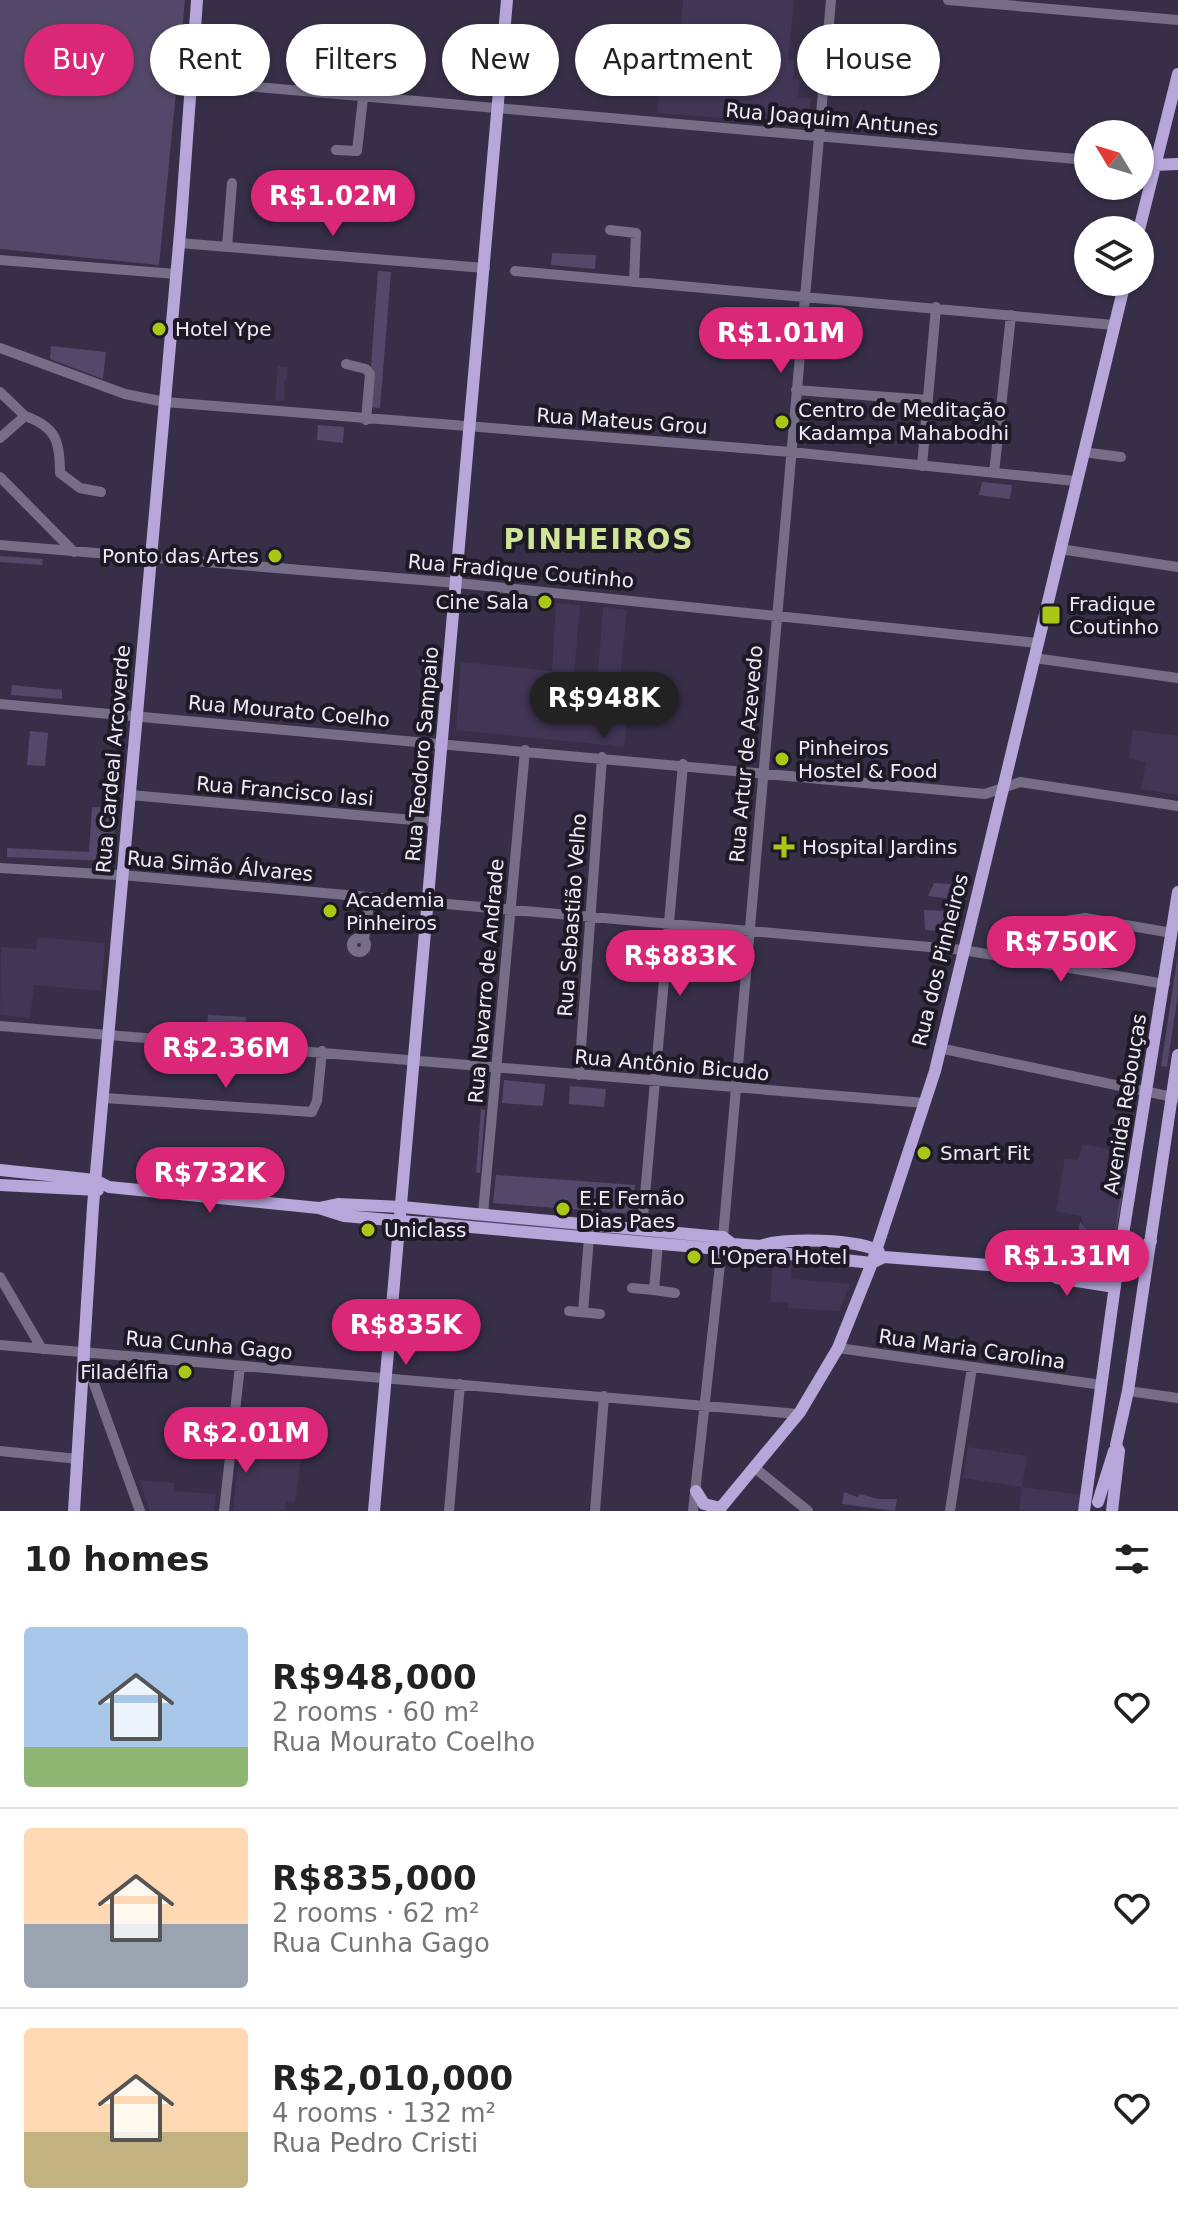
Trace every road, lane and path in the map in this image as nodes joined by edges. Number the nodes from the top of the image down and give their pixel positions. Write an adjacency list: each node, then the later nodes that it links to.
1 (197, 0): 6 (main road, Rua Cardeal Arcoverde)
2 (507, 0): 22 (main road, Rua Teodoro Sampaio)
3 (831, 0): 11 (street, Rua Artur de Azevedo)
4 (948, 0): 5 (street)
5 (1178, 20)
6 (195, 24)
7 (1178, 74): 12 (main road)
8 (270, 89): 10 (street, Rua Joaquim Antunes)
9 (188, 96): 19 (main road, Rua Cardeal Arcoverde)
10 (363, 98): 11 (street, Rua Joaquim Antunes); 13 (street)
11 (818, 138): 14 (street, Rua Joaquim Antunes); 26 (street, Rua Artur de Azevedo)
12 (1154, 144)
13 (336, 150)
14 (1074, 159)
15 (1178, 164): 16 (main road)
16 (1154, 165)
17 (232, 183): 20 (street)
18 (610, 230): 25 (street)
19 (179, 243): 20 (street); 24 (main road, Rua Cardeal Arcoverde)
20 (227, 247): 22 (street)
21 (0, 260): 24 (street)
22 (485, 268): 53 (main road, Rua Teodoro Sampaio)
23 (515, 271): 25 (street)
24 (176, 274): 36 (main road, Rua Cardeal Arcoverde)
25 (634, 282): 26 (street)
26 (805, 295): 28 (street); 33 (street, Rua Artur de Azevedo)
27 (1121, 296): 30 (main road, Rua dos Pinheiros)
28 (936, 307): 29 (street); 35 (street)
29 (1011, 315): 30 (street); 44 (street)
30 (1114, 325): 41 (main road, Rua dos Pinheiros)
31 (0, 348): 36 (street, Rua Mateus Grou)
32 (346, 364): 38 (street)
33 (796, 390): 35 (street); 40 (street, Rua Artur de Azevedo)
34 (0, 392): 37 (street)
35 (928, 400): 43 (street)
36 (165, 402): 38 (street, Rua Mateus Grou); 51 (main road, Rua Cardeal Arcoverde)
37 (25, 416): 39 (street); 47 (street)
38 (366, 420): 40 (street, Rua Mateus Grou)
39 (0, 438)
40 (791, 452): 43 (street, Rua Mateus Grou); 54 (street, Rua Artur de Azevedo)
41 (1083, 452): 42 (street); 46 (main road, Rua dos Pinheiros)
42 (1121, 457)
43 (922, 466): 44 (street, Rua Mateus Grou)
44 (994, 473): 46 (street, Rua Mateus Grou)
45 (0, 477): 50 (street)
46 (1075, 481): 49 (main road, Rua dos Pinheiros)
47 (101, 492)
48 (0, 545): 50 (street, Rua Fradique Coutinho)
49 (1060, 549): 52 (street); 55 (main road, Rua dos Pinheiros)
50 (74, 552): 51 (street, Rua Fradique Coutinho)
51 (150, 557): 53 (street, Rua Fradique Coutinho); 59 (main road, Rua Cardeal Arcoverde)
52 (1178, 567)
53 (457, 583): 54 (street, Rua Fradique Coutinho); 60 (main road, Rua Teodoro Sampaio)
54 (776, 615): 55 (street, Rua Fradique Coutinho); 64 (street, Rua Artur de Azevedo)
55 (1037, 643): 56 (main road, Rua dos Pinheiros)
56 (1034, 658): 57 (street); 65 (main road, Rua dos Pinheiros)
57 (1178, 678)
58 (0, 704): 59 (street, Rua Mourato Coelho)
59 (137, 716): 60 (street, Rua Mourato Coelho); 66 (main road, Rua Cardeal Arcoverde)
60 (443, 743): 61 (street, Rua Mourato Coelho); 68 (main road, Rua Teodoro Sampaio)
61 (525, 750): 62 (street, Rua Mourato Coelho); 74 (street, Rua Navarro de Andrade)
62 (602, 757): 63 (street, Rua Mourato Coelho); 75 (street, Rua Sebastião Velho)
63 (683, 764): 64 (street, Rua Mourato Coelho); 76 (street)
64 (763, 771): 65 (street, Rua Mourato Coelho); 77 (street, Rua Artur de Azevedo)
65 (1003, 787): 67 (street, Rua Mourato Coelho); 80 (main road, Rua dos Pinheiros)
66 (130, 795): 68 (street, Rua Francisco Iasi); 70 (main road, Rua Cardeal Arcoverde)
67 (1178, 806)
68 (436, 822): 73 (main road, Rua Teodoro Sampaio)
69 (0, 868): 70 (street, Rua Simão Álvares)
70 (122, 875): 72 (street, Rua Simão Álvares); 84 (main road, Rua Cardeal Arcoverde)
71 (1178, 892): 78 (main road, Avenida Rebouças)
72 (370, 897): 73 (street, Rua Simão Álvares); 79 (street)
73 (429, 903): 74 (street, Rua Simão Álvares); 88 (main road, Rua Teodoro Sampaio)
74 (510, 910): 75 (street, Rua Simão Álvares); 89 (street, Rua Navarro de Andrade)
75 (589, 916): 76 (street, Rua Simão Álvares); 90 (street, Rua Sebastião Velho)
76 (670, 922): 77 (street, Rua Simão Álvares); 91 (street)
77 (750, 930): 80 (street, Rua Simão Álvares); 92 (street, Rua Artur de Azevedo)
78 (1172, 933): 81 (street); 82 (main road, Avenida Rebouças)
79 (364, 940)
80 (963, 950): 81 (street, Rua Simão Álvares); 85 (main road, Rua dos Pinheiros)
81 (1051, 965): 82 (street, Rua Simão Álvares)
82 (1165, 984): 93 (main road, Avenida Rebouças)
83 (0, 1026): 84 (street, Rua Antônio Bicudo)
84 (108, 1035): 86 (street, Rua Antônio Bicudo); 95 (main road, Rua Cardeal Arcoverde)
85 (939, 1048): 93 (street); 96 (main road, Rua dos Pinheiros)
86 (322, 1051): 88 (street, Rua Antônio Bicudo); 95 (street)
87 (1178, 1055): 94 (main road)
88 (415, 1061): 89 (street, Rua Antônio Bicudo); 100 (main road, Rua Teodoro Sampaio)
89 (496, 1068): 90 (street, Rua Antônio Bicudo); 101 (street, Rua Navarro de Andrade)
90 (579, 1075): 91 (street, Rua Antônio Bicudo)
91 (655, 1082): 92 (street, Rua Antônio Bicudo); 102 (street)
92 (736, 1089): 96 (street, Rua Antônio Bicudo); 106 (street, Rua Artur de Azevedo)
93 (1148, 1092): 94 (street); 109 (main road, Avenida Rebouças)
94 (1175, 1097): 104 (main road)
95 (104, 1098): 99 (main road, Rua Cardeal Arcoverde)
96 (925, 1103): 107 (main road, Rua dos Pinheiros)
97 (0, 1170): 99 (main road)
98 (0, 1185): 99 (main road)
99 (98, 1187): 100 (main road); 122 (main road, Rua Cardeal Arcoverde)
100 (402, 1214): 101 (main road); 103 (main road); 125 (main road, Rua Teodoro Sampaio)
101 (483, 1214): 102 (main road)
102 (642, 1229): 106 (main road)
103 (589, 1237): 105 (main road); 116 (street)
104 (1151, 1241): 109 (main road); 128 (main road)
105 (658, 1243): 106 (main road); 113 (street)
106 (726, 1243): 107 (main road); 131 (street, Rua Artur de Azevedo)
107 (877, 1256): 108 (main road); 120 (main road, Rua dos Pinheiros)
108 (1040, 1269): 109 (main road); 111 (main road)
109 (1119, 1271): 111 (main road, Avenida Rebouças); 118 (main road)
110 (0, 1277): 121 (street)
111 (1115, 1287): 127 (main road, Avenida Rebouças)
112 (632, 1288): 113 (street)
113 (654, 1290): 114 (street)
114 (675, 1293)
115 (569, 1311): 116 (street)
116 (583, 1312): 117 (street)
117 (600, 1314)
118 (1113, 1332)
119 (0, 1345): 121 (street, Rua Cunha Gago)
120 (838, 1348): 124 (street, Rua Maria Carolina); 132 (main road, Rua dos Pinheiros)
121 (42, 1349): 122 (street, Rua Cunha Gago)
122 (82, 1353): 123 (street, Rua Cunha Gago); 135 (main road); 142 (street, Rua Cardeal Arcoverde)
123 (240, 1366): 125 (street, Rua Cunha Gago); 143 (street)
124 (972, 1367): 127 (street, Rua Maria Carolina); 148 (street)
125 (387, 1378): 126 (street, Rua Cunha Gago); 144 (main road, Rua Teodoro Sampaio)
126 (460, 1384): 129 (street, Rua Cunha Gago); 139 (street)
127 (1102, 1385): 149 (main road, Avenida Rebouças)
128 (1128, 1391): 130 (street); 133 (main road)
129 (604, 1396): 131 (street, Rua Cunha Gago); 145 (street)
130 (1178, 1398)
131 (706, 1405): 132 (street, Rua Cunha Gago); 137 (street, Rua Artur de Azevedo)
132 (798, 1414): 136 (main road, Rua dos Pinheiros)
133 (1116, 1445): 138 (main road); 150 (main road)
134 (0, 1451): 135 (street)
135 (78, 1459): 141 (main road)
136 (755, 1468): 140 (main road, Rua dos Pinheiros); 147 (street)
137 (696, 1491): 140 (main road); 146 (street, Rua Artur de Azevedo)
138 (1098, 1502)
139 (451, 1510)
140 (720, 1510)
141 (74, 1511)
142 (140, 1511)
143 (224, 1511)
144 (374, 1511)
145 (595, 1511)
146 (693, 1511)
147 (808, 1511)
148 (950, 1511)
149 (1084, 1511)
150 (1112, 1511)

